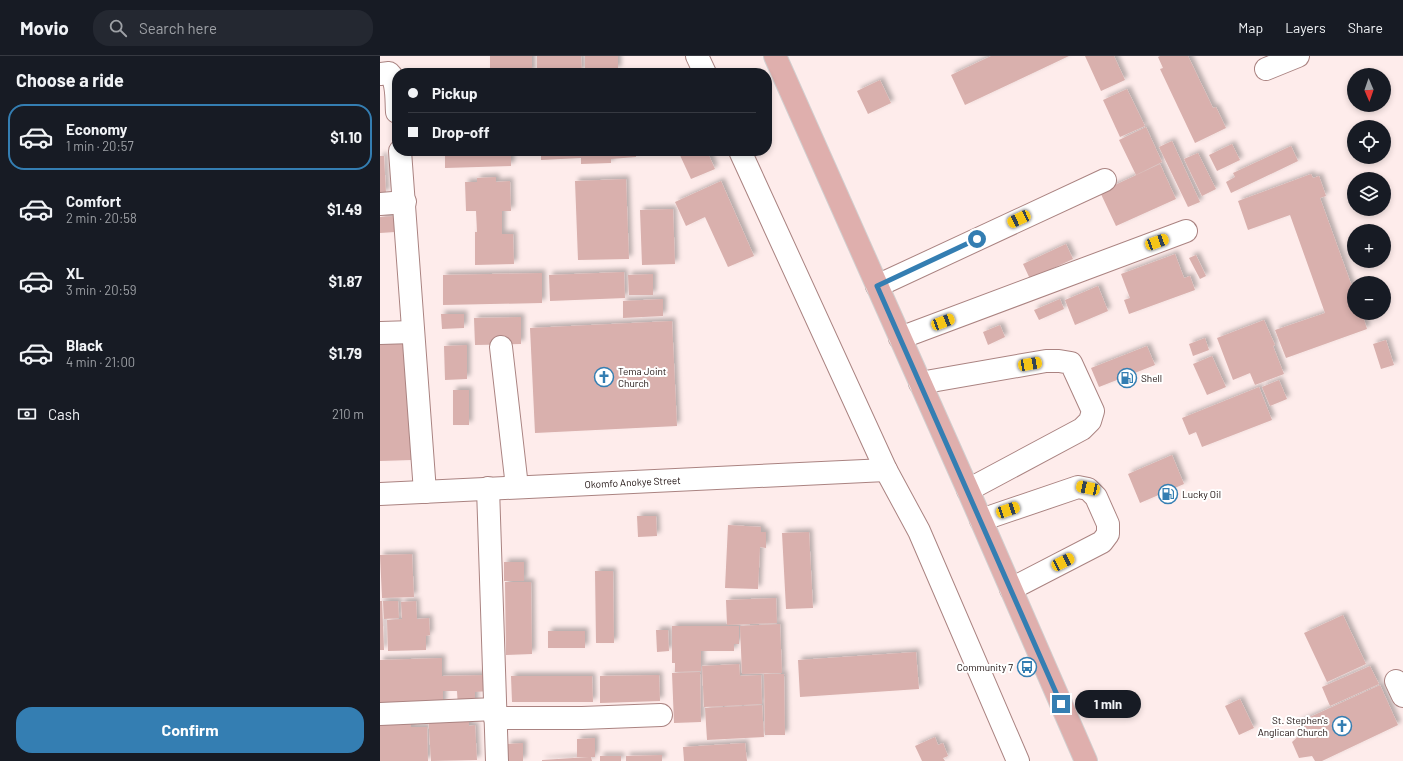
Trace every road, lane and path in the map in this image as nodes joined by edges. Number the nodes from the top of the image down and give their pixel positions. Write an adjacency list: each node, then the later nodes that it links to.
1 (697, 56): 4 (street)
2 (775, 56): 14 (main road)
3 (1298, 56): 5 (street)
4 (703, 68)
5 (1266, 69)
6 (380, 74): 7 (street)
7 (392, 77)
8 (400, 156): 11 (street)
9 (742, 156): 20 (street)
10 (1105, 180): 14 (street)
11 (405, 202): 12 (street); 15 (street)
12 (380, 204)
13 (1186, 231): 17 (street)
14 (877, 286): 17 (main road)
15 (413, 332): 16 (street); 24 (street)
16 (380, 333)
17 (900, 338): 19 (main road)
18 (501, 347): 21 (street)
19 (920, 383): 23 (main road); 23 (street)
20 (886, 470): 21 (street, Okomfo Anokye Street); 32 (street)
21 (517, 487): 22 (street, Okomfo Anokye Street)
22 (488, 488): 24 (street, Okomfo Anokye Street); 29 (street)
23 (968, 490): 26 (main road)
24 (425, 492): 25 (street, Okomfo Anokye Street)
25 (380, 494)
26 (980, 520): 27 (main road); 27 (street)
27 (1011, 589): 33 (main road)
28 (380, 714): 29 (street)
29 (495, 714): 30 (street); 31 (street)
30 (661, 716)
31 (497, 761)
32 (1018, 761)
33 (1086, 761)

